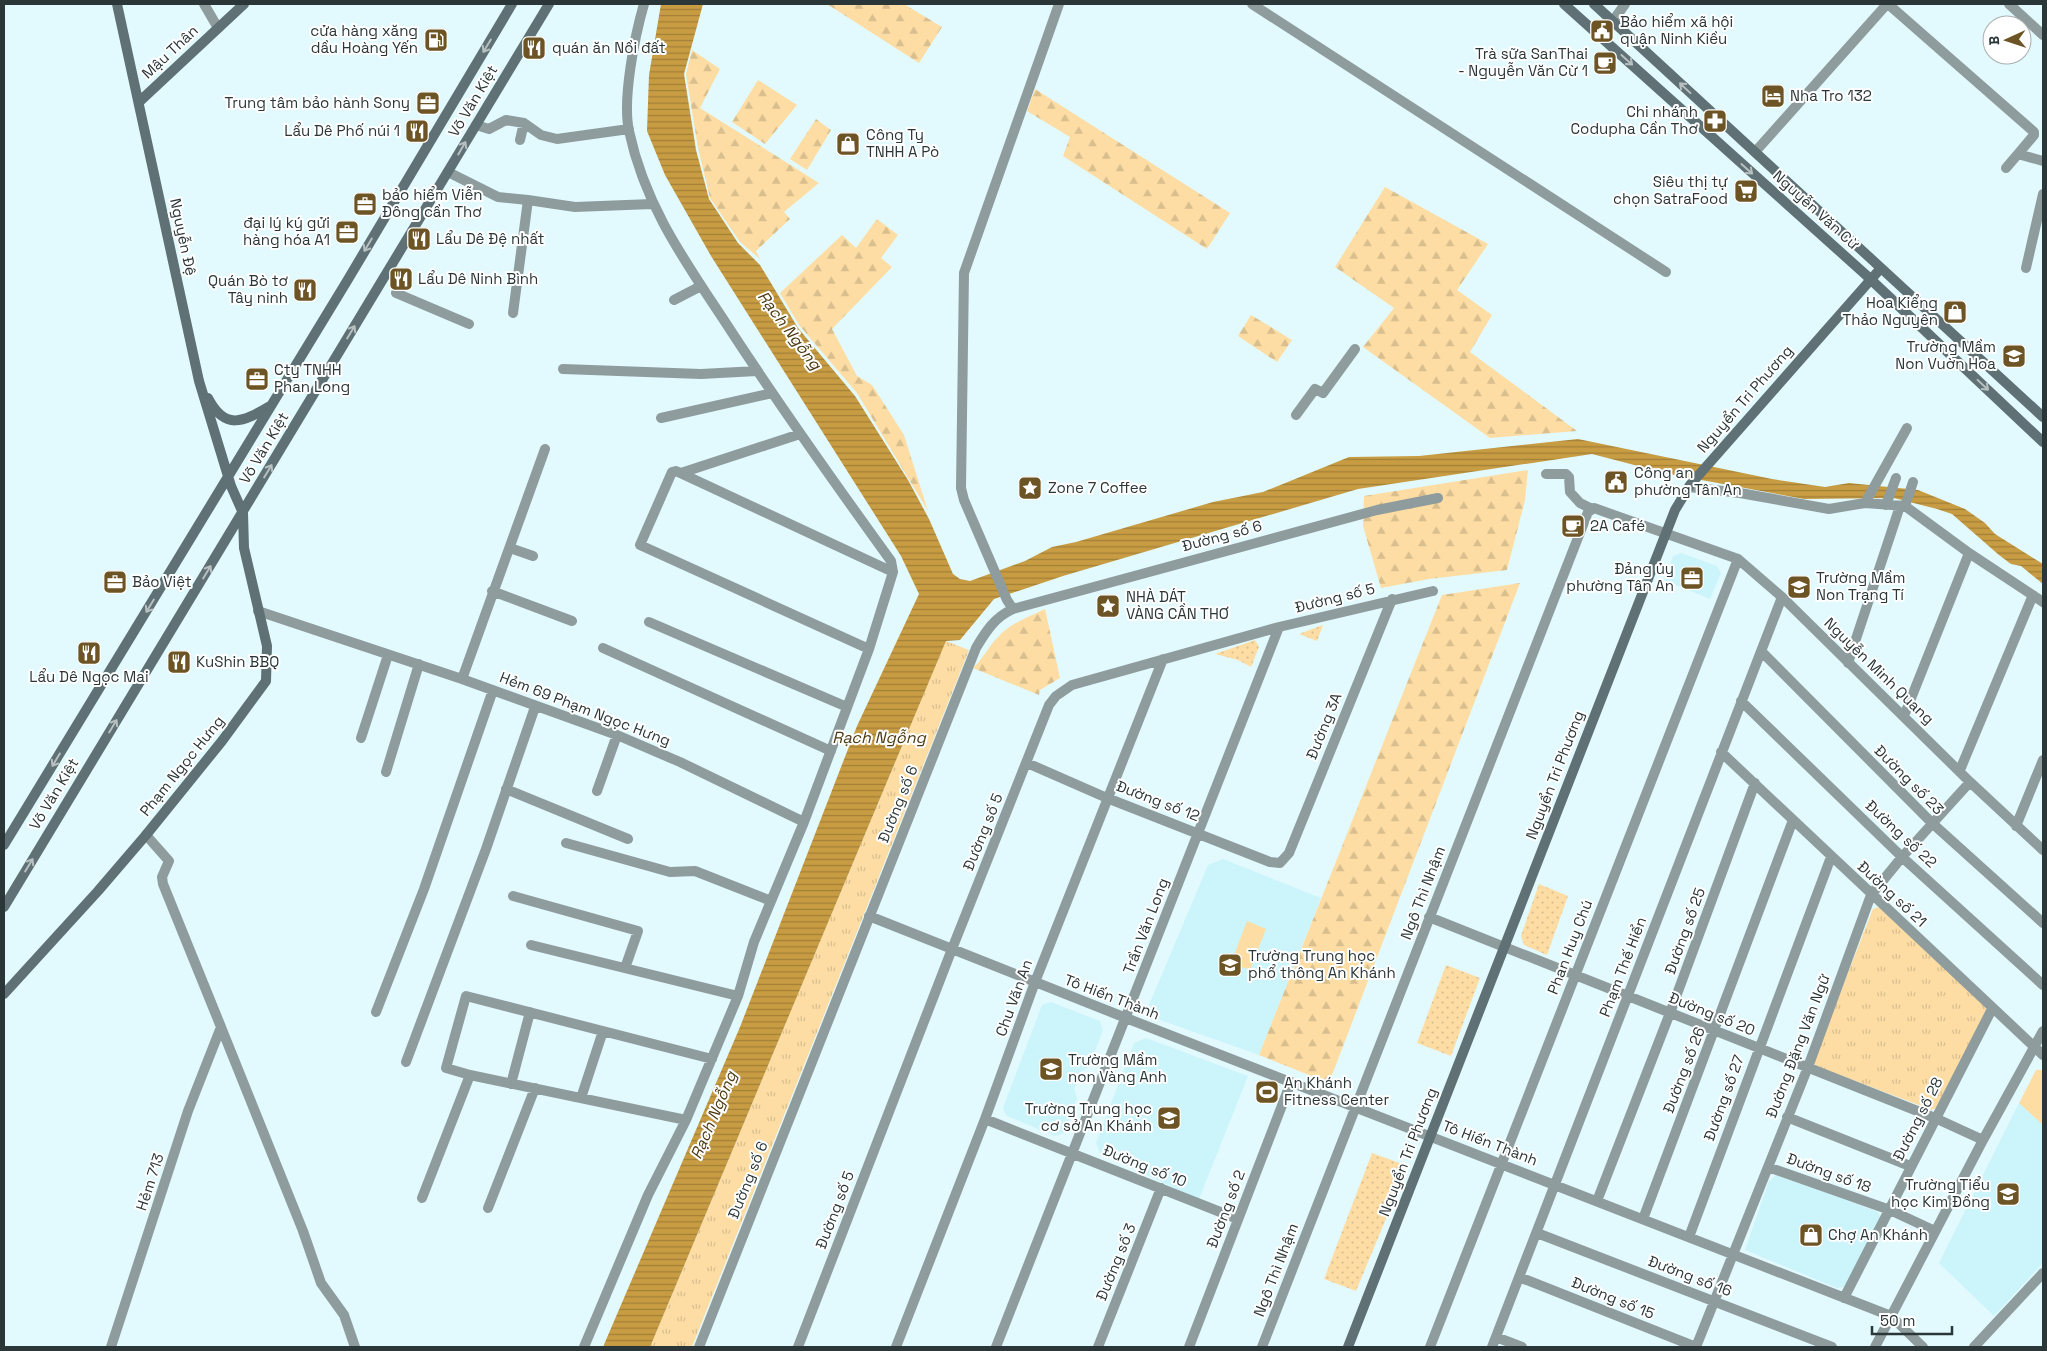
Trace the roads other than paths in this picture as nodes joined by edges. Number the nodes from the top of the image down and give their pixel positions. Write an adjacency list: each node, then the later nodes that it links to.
1 (117, 4): 17 (main road, Nguyễn Đệ)
2 (204, 4): 15 (street)
3 (244, 4): 15 (main road, Mậu Thân)
4 (512, 4): 44 (main road, Võ Văn Kiệt, one-way to 44)
5 (549, 4): 19 (main road, Võ Văn Kiệt)
6 (644, 4): 20 (street)
7 (1059, 4): 76 (street)
8 (1252, 4): 32 (street)
9 (1564, 4): 33 (main road, Nguyễn Văn Cừ, one-way to 33)
10 (1594, 4): 14 (main road)
11 (1625, 4): 14 (street)
12 (1887, 4): 22 (street); 23 (street)
13 (2009, 4): 16 (street)
14 (1613, 22): 22 (main road, one-way to 14)
15 (218, 28): 17 (main road, Mậu Thân)
16 (2043, 35)
17 (139, 102): 42 (main road, Nguyễn Đệ)
18 (524, 123): 19 (street); 20 (street); 21 (street)
19 (476, 124): 26 (main road, Võ Văn Kiệt, one-way to 19)
20 (629, 129): 29 (street)
21 (520, 140)
22 (1755, 152): 30 (main road)
23 (2018, 154): 24 (street); 25 (street)
24 (2043, 160)
25 (2006, 168)
26 (448, 172): 28 (street); 63 (main road, Võ Văn Kiệt, one-way to 26)
27 (2043, 194): 31 (street)
28 (528, 200): 29 (street); 37 (street)
29 (652, 204): 34 (street)
30 (1881, 268): 33 (main road, Nguyển Tri Phương); 46 (main road)
31 (2026, 268)
32 (1666, 272)
33 (1870, 280): 50 (main road, Nguyễn Văn Cừ, one-way to 50); 57 (main road, Nguyển Tri Phương)
34 (701, 286): 36 (street); 41 (street)
35 (396, 293): 38 (street)
36 (674, 300)
37 (513, 313)
38 (469, 324)
39 (1355, 349): 45 (street)
40 (563, 369): 41 (street)
41 (757, 371): 43 (street)
42 (199, 381): 44 (main road); 53 (main road, Nguyễn Đệ)
43 (772, 393): 47 (street); 49 (street)
44 (270, 406): 53 (main road, Võ Văn Kiệt)
45 (1296, 415)
46 (2043, 417)
47 (661, 418)
48 (1907, 428): 59 (street)
49 (800, 434): 52 (street); 69 (street)
50 (2043, 442)
51 (545, 449): 65 (street)
52 (681, 473): 69 (street); 82 (street)
53 (228, 474): 63 (main road, Nguyễn Đệ); 115 (main road, Võ Văn Kiệt, one-way to 115)
54 (1546, 474): 62 (street, Nguyễn Minh Quang)
55 (1894, 482): 60 (street)
56 (1912, 485): 61 (street)
57 (1689, 486): 59 (street); 64 (main road, Nguyển Tri Phương)
58 (1438, 498): 76 (street, Đường số 6)
59 (1866, 501): 60 (street)
60 (1887, 502): 61 (street)
61 (1904, 505): 66 (street); 86 (street)
62 (1593, 509): 64 (street, Nguyễn Minh Quang); 125 (street, Ngô Thì Nhậm)
63 (243, 513): 77 (main road, Phạm Ngọc Hưng); 123 (main road, Võ Văn Kiệt, one-way to 63)
64 (1666, 533): 68 (street, Nguyễn Minh Quang); 128 (main road, Nguyển Tri Phương)
65 (510, 548): 67 (street); 70 (street)
66 (1969, 553): 72 (street); 93 (street)
67 (533, 556)
68 (1738, 559): 73 (street, Nguyễn Minh Quang); 131 (street, Phan Huy Chú)
69 (893, 572): 82 (street)
70 (492, 591): 78 (street); 88 (street)
71 (1433, 591): 74 (street, Đường số 5)
72 (2033, 595): 75 (street); 100 (street)
73 (1782, 597): 83 (street, Phạm Thế Hiển); 86 (street, Nguyễn Minh Quang)
74 (1392, 599): 80 (street, Đường số 5); 119 (street, Đường 3A)
75 (2043, 602)
76 (1010, 605): 124 (street, Đường số 6)
77 (258, 610): 84 (street, Hẻm 69 Phạm Ngọc Hưng); 112 (main road, Phạm Ngọc Hưng)
78 (572, 621)
79 (649, 622): 92 (street)
80 (1279, 627): 85 (street, Đường số 5); 111 (street, Trần Văn Long)
81 (603, 648): 96 (street)
82 (869, 649): 92 (street)
83 (1760, 651): 90 (street, Phạm Thế Hiển); 109 (street, Đường số 23)
84 (388, 655): 87 (street, Hẻm 69 Phạm Ngọc Hưng); 95 (street)
85 (1162, 659): 99 (street, Đường số 5); 106 (street, Chu Văn An)
86 (1848, 663): 93 (street, Nguyễn Minh Quang)
87 (419, 664): 88 (street, Hẻm 69 Phạm Ngọc Hưng); 101 (street)
88 (462, 679): 89 (street, Hẻm 69 Phạm Ngọc Hưng)
89 (493, 690): 91 (street, Hẻm 69 Phạm Ngọc Hưng); 138 (street)
90 (1741, 701): 97 (street, Phạm Thế Hiển); 118 (street, Đường số 22)
91 (534, 707): 94 (street, Hẻm 69 Phạm Ngọc Hưng); 104 (street)
92 (847, 707): 96 (street)
93 (1904, 716): 100 (street, Nguyễn Minh Quang)
94 (617, 735): 105 (street); 108 (street, Hẻm 69 Phạm Ngọc Hưng)
95 (361, 738)
96 (831, 752): 108 (street)
97 (1721, 752): 103 (street, Đường số 21); 136 (street, Phạm Thế Hiển)
98 (2043, 760): 110 (street)
99 (1027, 763): 106 (street, Đường số 12); 129 (street, Đường số 5)
100 (1960, 770): 102 (street, Nguyễn Minh Quang)
101 (386, 772)
102 (1970, 782): 109 (street, Đường Đặng Văn Ngữ); 110 (street, Nguyễn Minh Quang)
103 (1755, 783): 107 (street, Đường số 21); 140 (street, Đường số 25)
104 (506, 789): 113 (street); 150 (street)
105 (597, 792)
106 (1107, 798): 111 (street, Đường số 12); 132 (street, Chu Văn An)
107 (1794, 820): 117 (street, Đường số 21); 145 (street, Đường số 26)
108 (804, 822): 122 (street)
109 (1932, 824): 118 (street, Đường Đặng Văn Ngữ); 126 (street, Đường số 23)
110 (2016, 826): 116 (street, Nguyễn Minh Quang)
111 (1198, 833): 119 (street, Đường số 12); 141 (street, Trần Văn Long)
112 (146, 835): 134 (main road, Phạm Ngọc Hưng); 142 (street)
113 (628, 839)
114 (566, 843): 122 (street)
115 (4, 845)
116 (2043, 850)
117 (1831, 857): 120 (street, Đường số 21); 147 (street, Đường số 27)
118 (1902, 857): 120 (street, Đường Đặng Văn Ngữ); 133 (street, Đường số 22)
119 (1280, 863)
120 (1871, 895): 137 (street, Đường số 21); 151 (street, Đường Đặng Văn Ngữ)
121 (513, 896): 130 (street)
122 (771, 901): 135 (street)
123 (4, 907)
124 (869, 916): 129 (street, Tô Hiến Thành); 189 (street, Đường số 6)
125 (1429, 917): 128 (street, Đường số 20); 157 (street, Ngô Thì Nhậm)
126 (2043, 923)
127 (531, 945): 130 (street)
128 (1504, 948): 131 (street, Đường số 20); 162 (main road, Nguyển Tri Phương)
129 (952, 949): 132 (street, Tô Hiến Thành); 190 (street, Đường số 5)
130 (624, 968): 135 (street)
131 (1574, 976): 136 (street, Đường số 20); 165 (street, Phan Huy Chú)
132 (1035, 982): 141 (street, Tô Hiến Thành); 160 (street, Chu Văn An)
133 (2043, 985)
134 (4, 994)
135 (738, 996): 149 (street)
136 (1628, 996): 140 (street, Đường số 20); 168 (street, Phạm Thế Hiển)
137 (1992, 1009): 146 (street, Đường số 21); 159 (street, Đường số 28)
138 (376, 1012)
139 (530, 1012): 143 (street); 152 (street); 154 (street)
140 (1670, 1013): 145 (street, Đường số 20); 171 (street, Đường số 25)
141 (1126, 1018): 153 (street, Tô Hiến Thành); 164 (street, Trần Văn Long)
142 (221, 1027): 186 (street, Hẻm 713); 187 (street)
143 (603, 1031): 149 (street); 156 (street)
144 (2043, 1031): 146 (street)
145 (1714, 1032): 147 (street, Đường số 20); 175 (street, Đường số 26)
146 (2035, 1047): 148 (street, Đường số 21); 163 (street)
147 (1758, 1048): 151 (street, Đường số 20); 178 (street, Đường số 27)
148 (2043, 1055)
149 (712, 1059): 161 (street)
150 (406, 1062)
151 (1808, 1067): 158 (street, Đường Đặng Văn Ngữ); 159 (street, Đường số 20)
152 (470, 1075): 154 (street); 170 (street)
153 (1291, 1082): 157 (street, Tô Hiến Thành); 174 (street, Đường số 2)
154 (511, 1084): 155 (street)
155 (535, 1088): 156 (street); 172 (street)
156 (581, 1098): 161 (street)
157 (1356, 1107): 162 (street, Tô Hiến Thành); 195 (street, Ngô Thì Nhậm)
158 (1787, 1117): 166 (street); 167 (street, Đường Đặng Văn Ngữ)
159 (1935, 1118): 163 (street, Đường số 20); 166 (street, Đường số 28)
160 (985, 1119): 164 (street, Đường số 10); 191 (street, Chu Văn An)
161 (686, 1120): 188 (street)
162 (1430, 1135): 165 (street, Tô Hiến Thành); 196 (main road, Nguyển Tri Phương)
163 (1983, 1140): 176 (street)
164 (1072, 1153): 169 (street, Đường số 10); 192 (street, Trần Văn Long)
165 (1502, 1163): 168 (street, Tô Hiến Thành); 197 (street, Phan Huy Chú)
166 (1910, 1166): 173 (street, Đường số 28)
167 (1768, 1167): 173 (street, Đường số 18); 179 (street, Đường Đặng Văn Ngữ)
168 (1556, 1184): 171 (street, Tô Hiến Thành); 177 (street, Phạm Thế Hiển)
169 (1161, 1188): 174 (street, Đường số 10); 193 (street, Đường số 3)
170 (422, 1198)
171 (1597, 1201): 175 (street, Tô Hiến Thành)
172 (488, 1208)
173 (1890, 1210): 176 (street, Đường số 18); 182 (street, Đường số 28)
174 (1238, 1219): 194 (street, Đường số 2)
175 (1644, 1219): 178 (street, Tô Hiến Thành)
176 (1935, 1231): 184 (street)
177 (1537, 1232): 181 (street, Phạm Thế Hiển); 183 (street, Đường số 16)
178 (1689, 1237): 179 (street, Tô Hiến Thành)
179 (1734, 1254): 182 (street, Tô Hiến Thành); 183 (street, Đường Đặng Văn Ngữ)
180 (2043, 1273): 204 (street)
181 (1519, 1277): 185 (street, Phạm Thế Hiển); 200 (street, Đường số 15)
182 (1844, 1298): 184 (street, Tô Hiến Thành)
183 (1714, 1301): 200 (street, Đường Đặng Văn Ngữ); 201 (street, Đường số 16)
184 (1891, 1316): 202 (street); 203 (street, Tô Hiến Thành)
185 (1496, 1337): 198 (street, Phạm Thế Hiển); 199 (street)
186 (112, 1347)
187 (355, 1347)
188 (584, 1347)
189 (698, 1347)
190 (798, 1347)
191 (896, 1347)
192 (996, 1347)
193 (1098, 1347)
194 (1189, 1347)
195 (1262, 1347)
196 (1348, 1347)
197 (1430, 1347)
198 (1492, 1347)
199 (1522, 1347)
200 (1696, 1347)
201 (1832, 1347)
202 (1875, 1347)
203 (1923, 1347)
204 (1974, 1347)

